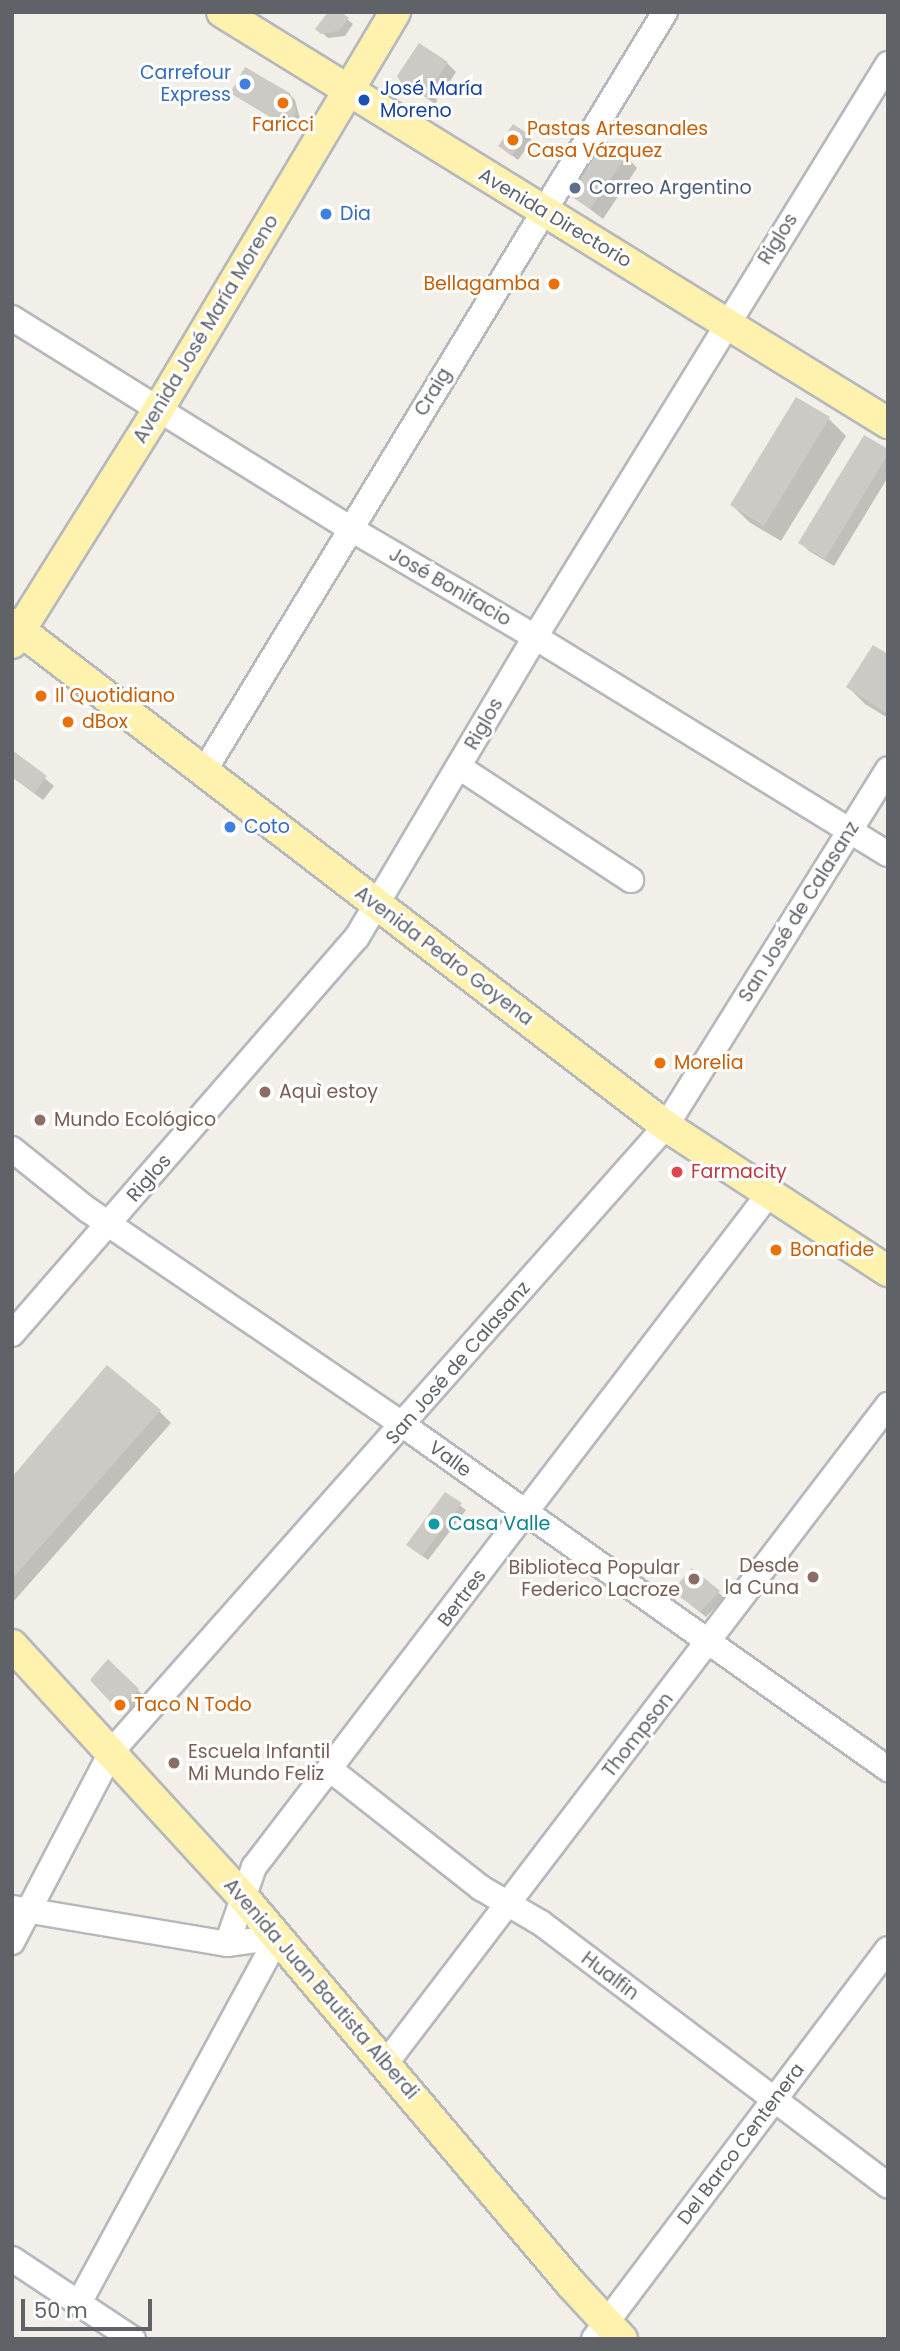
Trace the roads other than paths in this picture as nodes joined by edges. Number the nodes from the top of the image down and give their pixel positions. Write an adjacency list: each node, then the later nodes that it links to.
1 (222, 12): 5 (main road, Avenida Directorio)
2 (395, 12): 5 (main road, Avenida José María Moreno)
3 (665, 12): 6 (street, Craig)
4 (888, 64): 8 (street, Riglos)
5 (349, 90): 6 (main road, Avenida Directorio); 9 (main road, Avenida José María Moreno)
6 (542, 211): 8 (main road, Avenida Directorio); 11 (street, Craig)
7 (12, 318): 9 (street, José Bonifacio)
8 (727, 322): 10 (main road, Avenida Directorio); 13 (street, Riglos)
9 (158, 410): 11 (street, José Bonifacio); 12 (main road, Avenida José María Moreno)
10 (888, 423)
11 (351, 529): 13 (street, José Bonifacio); 16 (street, Craig)
12 (15, 633): 16 (main road, Avenida Pedro Goyena)
13 (535, 637): 14 (street, Riglos); 17 (street, José Bonifacio)
14 (459, 767): 19 (street); 20 (street, Riglos)
15 (888, 769): 17 (street, San José de Calasanz)
16 (203, 773): 20 (main road, Avenida Pedro Goyena)
17 (850, 830): 18 (street, José Bonifacio); 21 (street, San José de Calasanz)
18 (888, 854)
19 (631, 880)
20 (375, 905): 21 (main road, Avenida Pedro Goyena); 24 (street, Riglos)
21 (666, 1126): 23 (main road, Avenida Pedro Goyena); 28 (street, San José de Calasanz)
22 (12, 1149): 24 (street, Valle)
23 (768, 1195): 25 (main road, Avenida Pedro Goyena); 29 (street, Bertres)
24 (109, 1224): 26 (street, Riglos); 28 (street, Valle)
25 (888, 1271)
26 (12, 1334)
27 (888, 1405): 30 (street, Thompson)
28 (403, 1425): 29 (street, Valle); 32 (street, San José de Calasanz)
29 (526, 1514): 30 (street, Valle); 34 (street, Bertres)
30 (710, 1641): 33 (street, Valle); 36 (street, Thompson)
31 (12, 1645): 32 (main road, Avenida Juan Bautista Alberdi)
32 (112, 1751): 35 (main road, Avenida Juan Bautista Alberdi); 37 (street, San José de Calasanz)
33 (888, 1769)
34 (331, 1770): 35 (street, Bertres); 36 (street, Hualfin)
35 (244, 1898): 38 (main road, Avenida Juan Bautista Alberdi); 40 (street, Bertres)
36 (508, 1904): 42 (street, Thompson); 43 (street, Hualfin)
37 (20, 1910): 39 (street, San José de Calasanz); 40 (street)
38 (278, 1937): 40 (street); 42 (main road, Avenida Juan Bautista Alberdi); 46 (street)
39 (12, 1942)
40 (228, 1944)
41 (888, 1949): 43 (street, Del Barco Centenera)
42 (386, 2063): 47 (main road, Avenida Juan Bautista Alberdi)
43 (774, 2100): 44 (street, Hualfin); 47 (street, Del Barco Centenera)
44 (888, 2185)
45 (12, 2259): 46 (street)
46 (79, 2303): 48 (street)
47 (607, 2334)
48 (133, 2339)

